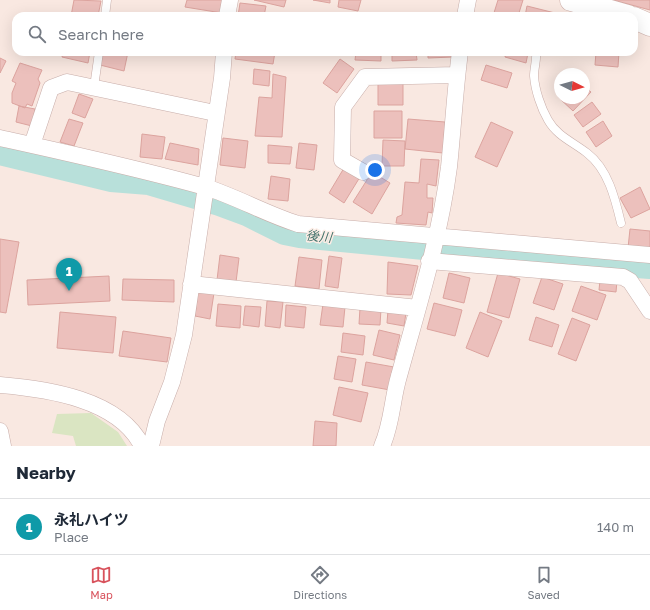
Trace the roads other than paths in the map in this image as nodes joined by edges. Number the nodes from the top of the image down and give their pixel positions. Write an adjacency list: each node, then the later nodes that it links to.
1 (107, 0): 5 (lane)
2 (230, 0): 6 (street)
3 (468, 0): 7 (street)
4 (571, 0): 8 (main road)
5 (106, 12)
6 (228, 12)
7 (466, 12)
8 (614, 12)
9 (638, 20): 10 (main road)
10 (650, 25)
11 (98, 56): 16 (lane)
12 (224, 56): 17 (street)
13 (459, 56): 15 (street)
14 (536, 56): 22 (lane)
15 (457, 75): 20 (street); 23 (street)
16 (94, 88): 17 (street); 19 (street)
17 (215, 114): 21 (street)
18 (0, 138): 19 (street)
19 (32, 145): 21 (street)
20 (363, 172)
21 (204, 196): 23 (street); 25 (street)
22 (621, 223)
23 (432, 247): 24 (street); 26 (street); 27 (street)
24 (650, 255)
25 (191, 284): 26 (street); 32 (street)
26 (418, 308): 33 (street)
27 (650, 312)
28 (0, 385): 31 (street)
29 (0, 431): 30 (street)
30 (3, 446)
31 (142, 446)
32 (151, 446)
33 (382, 446)

